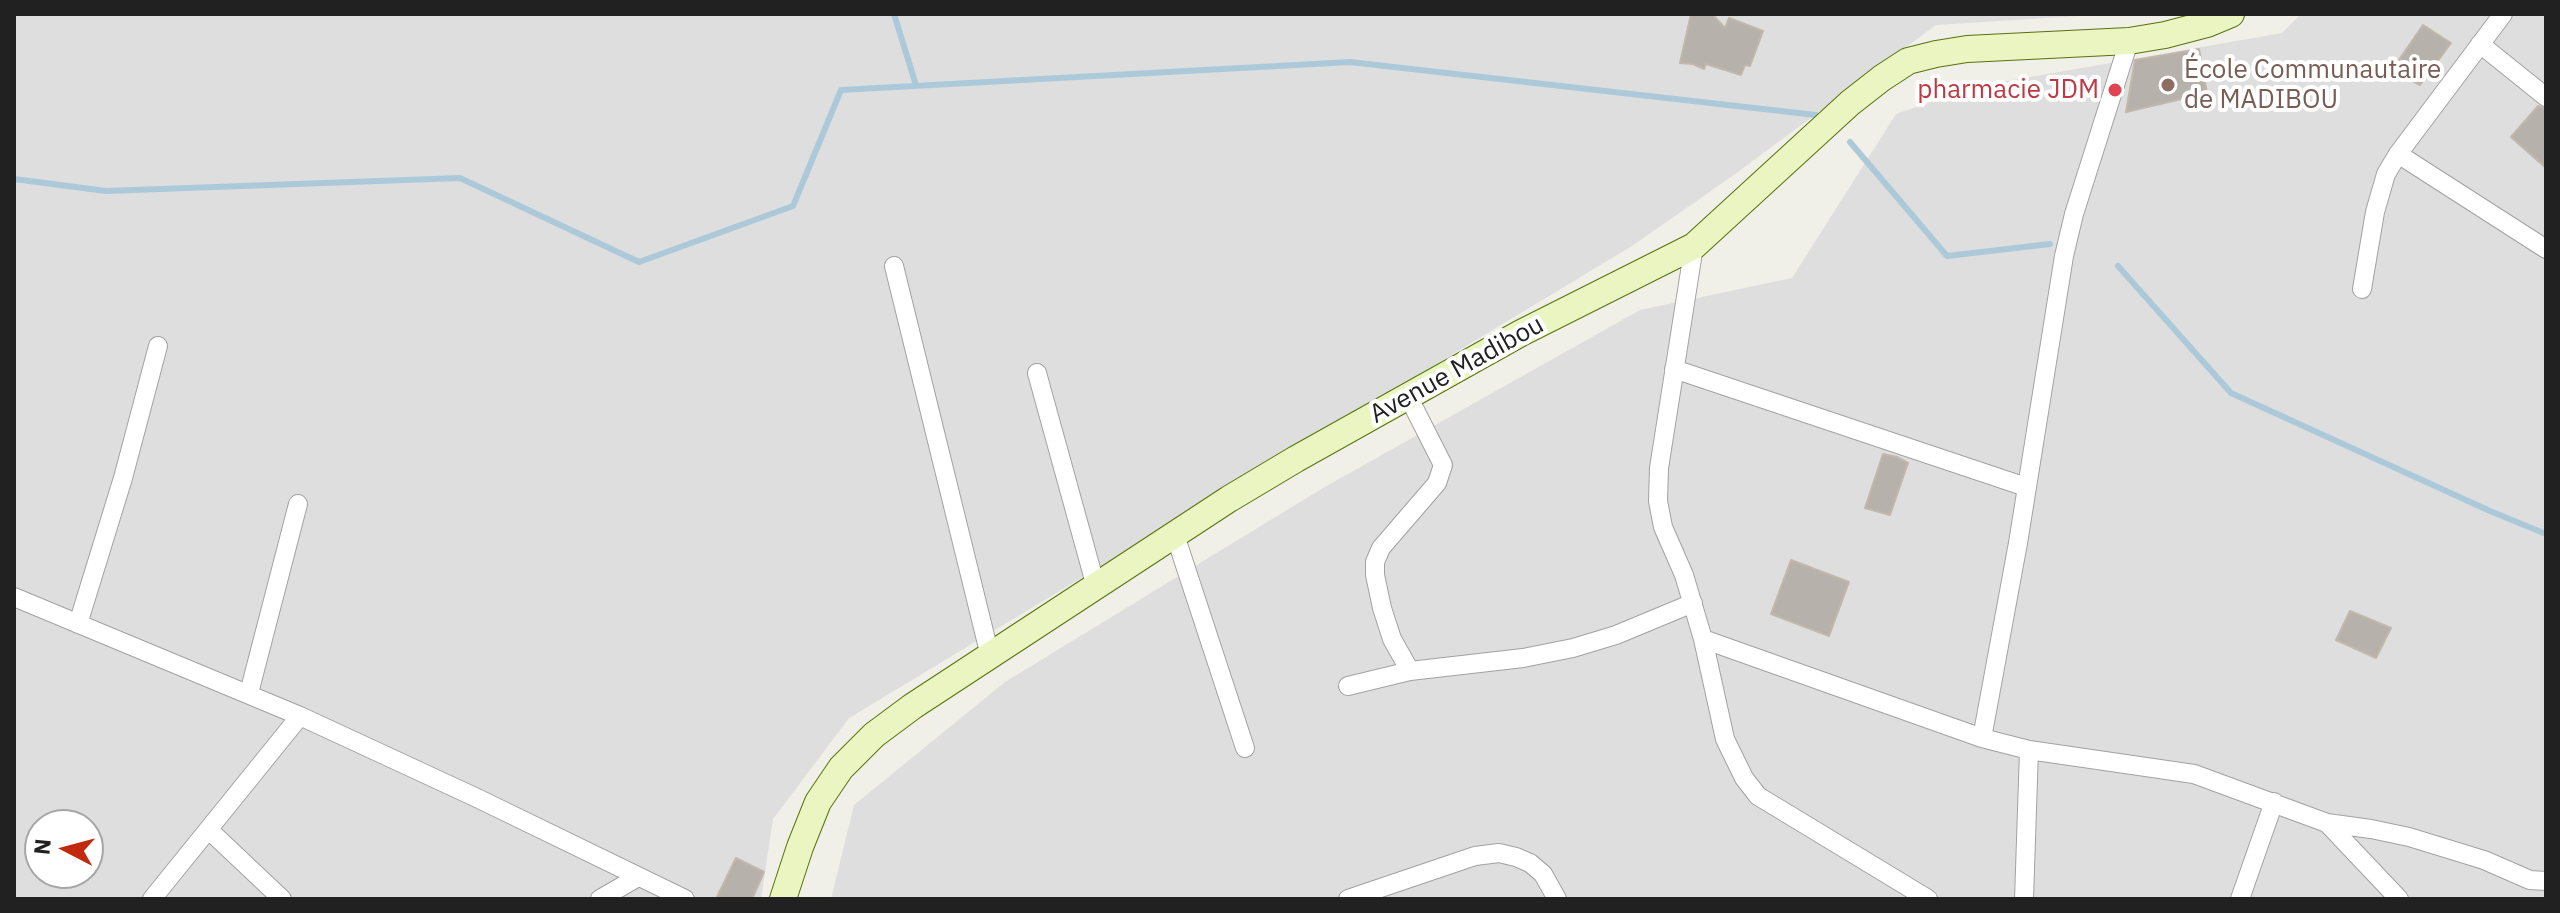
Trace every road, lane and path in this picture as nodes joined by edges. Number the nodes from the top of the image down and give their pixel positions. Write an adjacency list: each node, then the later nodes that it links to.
1 (2231, 14): 3 (street, Avenue Madibou)
2 (2503, 14): 4 (street)
3 (2129, 41): 7 (street, Avenue Madibou); 15 (street)
4 (2480, 44): 5 (street); 6 (street)
5 (2546, 97)
6 (2398, 154): 8 (street); 10 (street)
7 (1694, 246): 12 (street); 14 (street, Avenue Madibou)
8 (2546, 249)
9 (894, 266): 23 (street)
10 (2362, 289)
11 (158, 346): 21 (street)
12 (1674, 369): 15 (street); 20 (street)
13 (1037, 373): 18 (street)
14 (1408, 396): 17 (street, Avenue Madibou); 24 (street)
15 (2026, 487): 28 (street)
16 (298, 504): 26 (street)
17 (1175, 535): 18 (street, Avenue Madibou); 29 (street)
18 (1096, 587): 23 (street, Avenue Madibou)
19 (14, 597): 21 (street)
20 (1693, 603): 22 (street); 24 (street)
21 (78, 624): 26 (street)
22 (1703, 639): 28 (street); 45 (street)
23 (990, 656): 42 (street, Avenue Madibou)
24 (1410, 671): 25 (street)
25 (1348, 686)
26 (249, 693): 27 (street)
27 (300, 716): 33 (street); 34 (street)
28 (1982, 738): 30 (street)
29 (1245, 748)
30 (2029, 750): 31 (street); 46 (street)
31 (2274, 802): 32 (street); 47 (street)
32 (2327, 823): 35 (street); 48 (street)
33 (209, 830): 38 (street); 39 (street)
34 (638, 877): 40 (street); 41 (street)
35 (2538, 881): 37 (street)
36 (1378, 894): 43 (street); 44 (street)
37 (2546, 894)
38 (152, 899)
39 (282, 899)
40 (600, 899)
41 (685, 899)
42 (783, 899)
43 (1348, 899)
44 (1557, 899)
45 (1928, 899)
46 (2024, 899)
47 (2240, 899)
48 (2399, 899)

